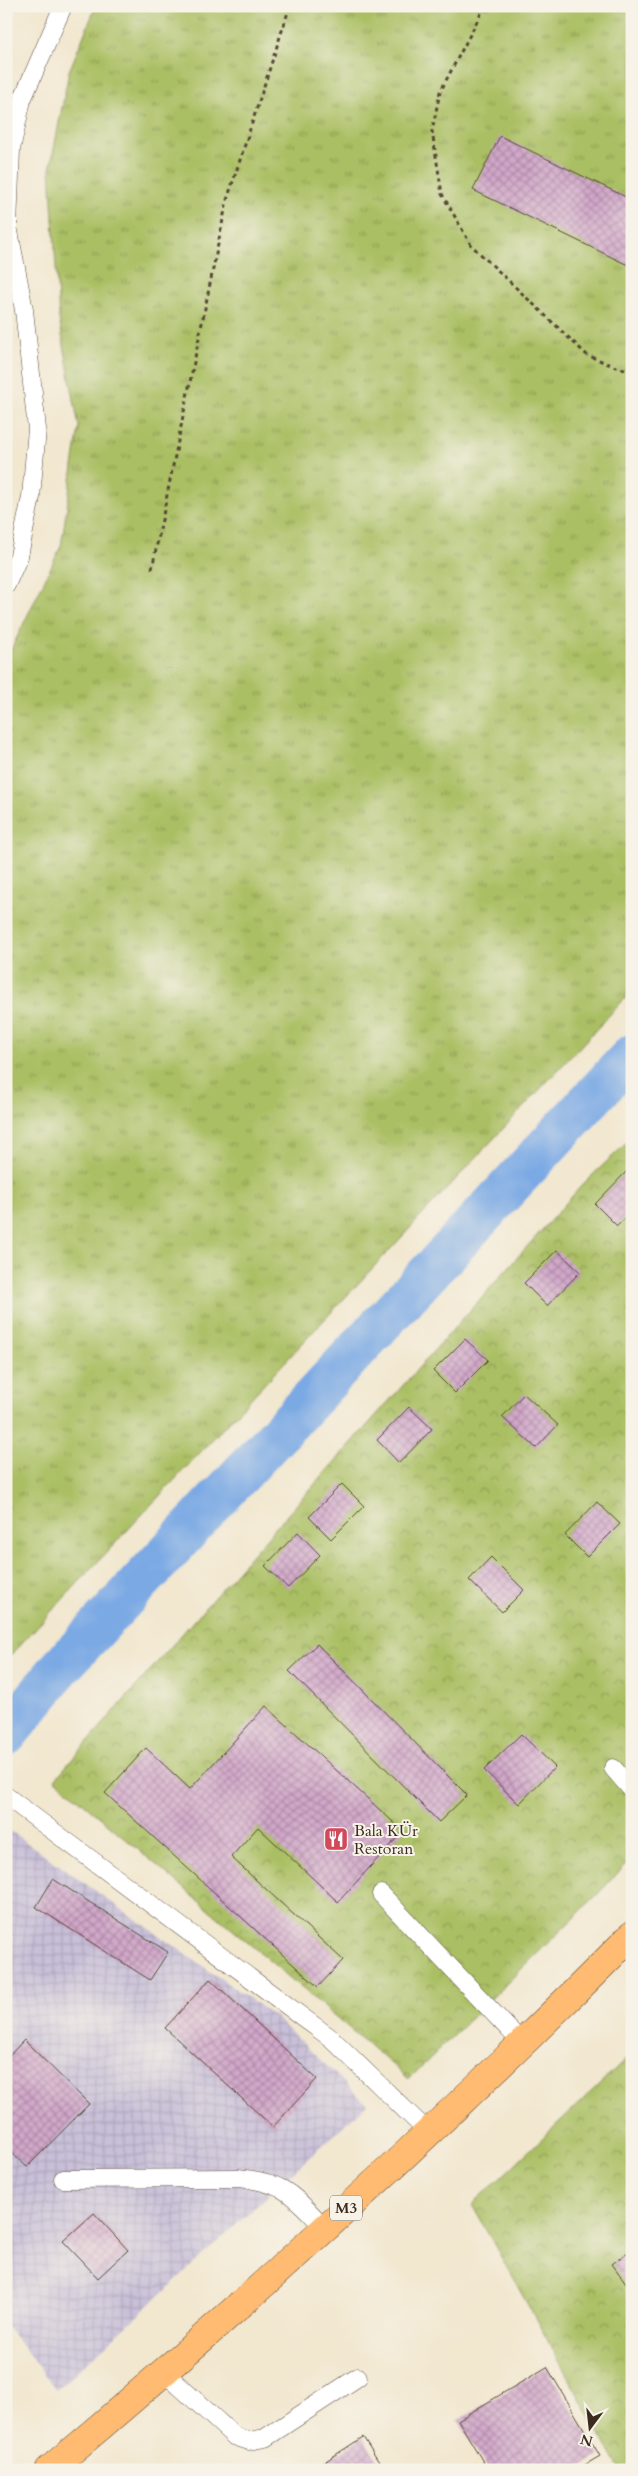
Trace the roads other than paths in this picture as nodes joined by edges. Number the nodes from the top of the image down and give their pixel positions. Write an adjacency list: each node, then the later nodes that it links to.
1 (63, 6): 2 (lane)
2 (6, 585)
3 (613, 1768): 4 (lane)
4 (632, 1790)
5 (6, 1796): 9 (lane)
6 (381, 1894): 8 (lane)
7 (632, 1934): 8 (main road, M3)
8 (522, 2043): 9 (main road, M3)
9 (428, 2132): 11 (main road, M3)
10 (63, 2179): 11 (lane)
11 (324, 2228): 12 (main road, M3)
12 (164, 2372): 13 (lane); 14 (main road, M3)
13 (358, 2377)
14 (49, 2470)

